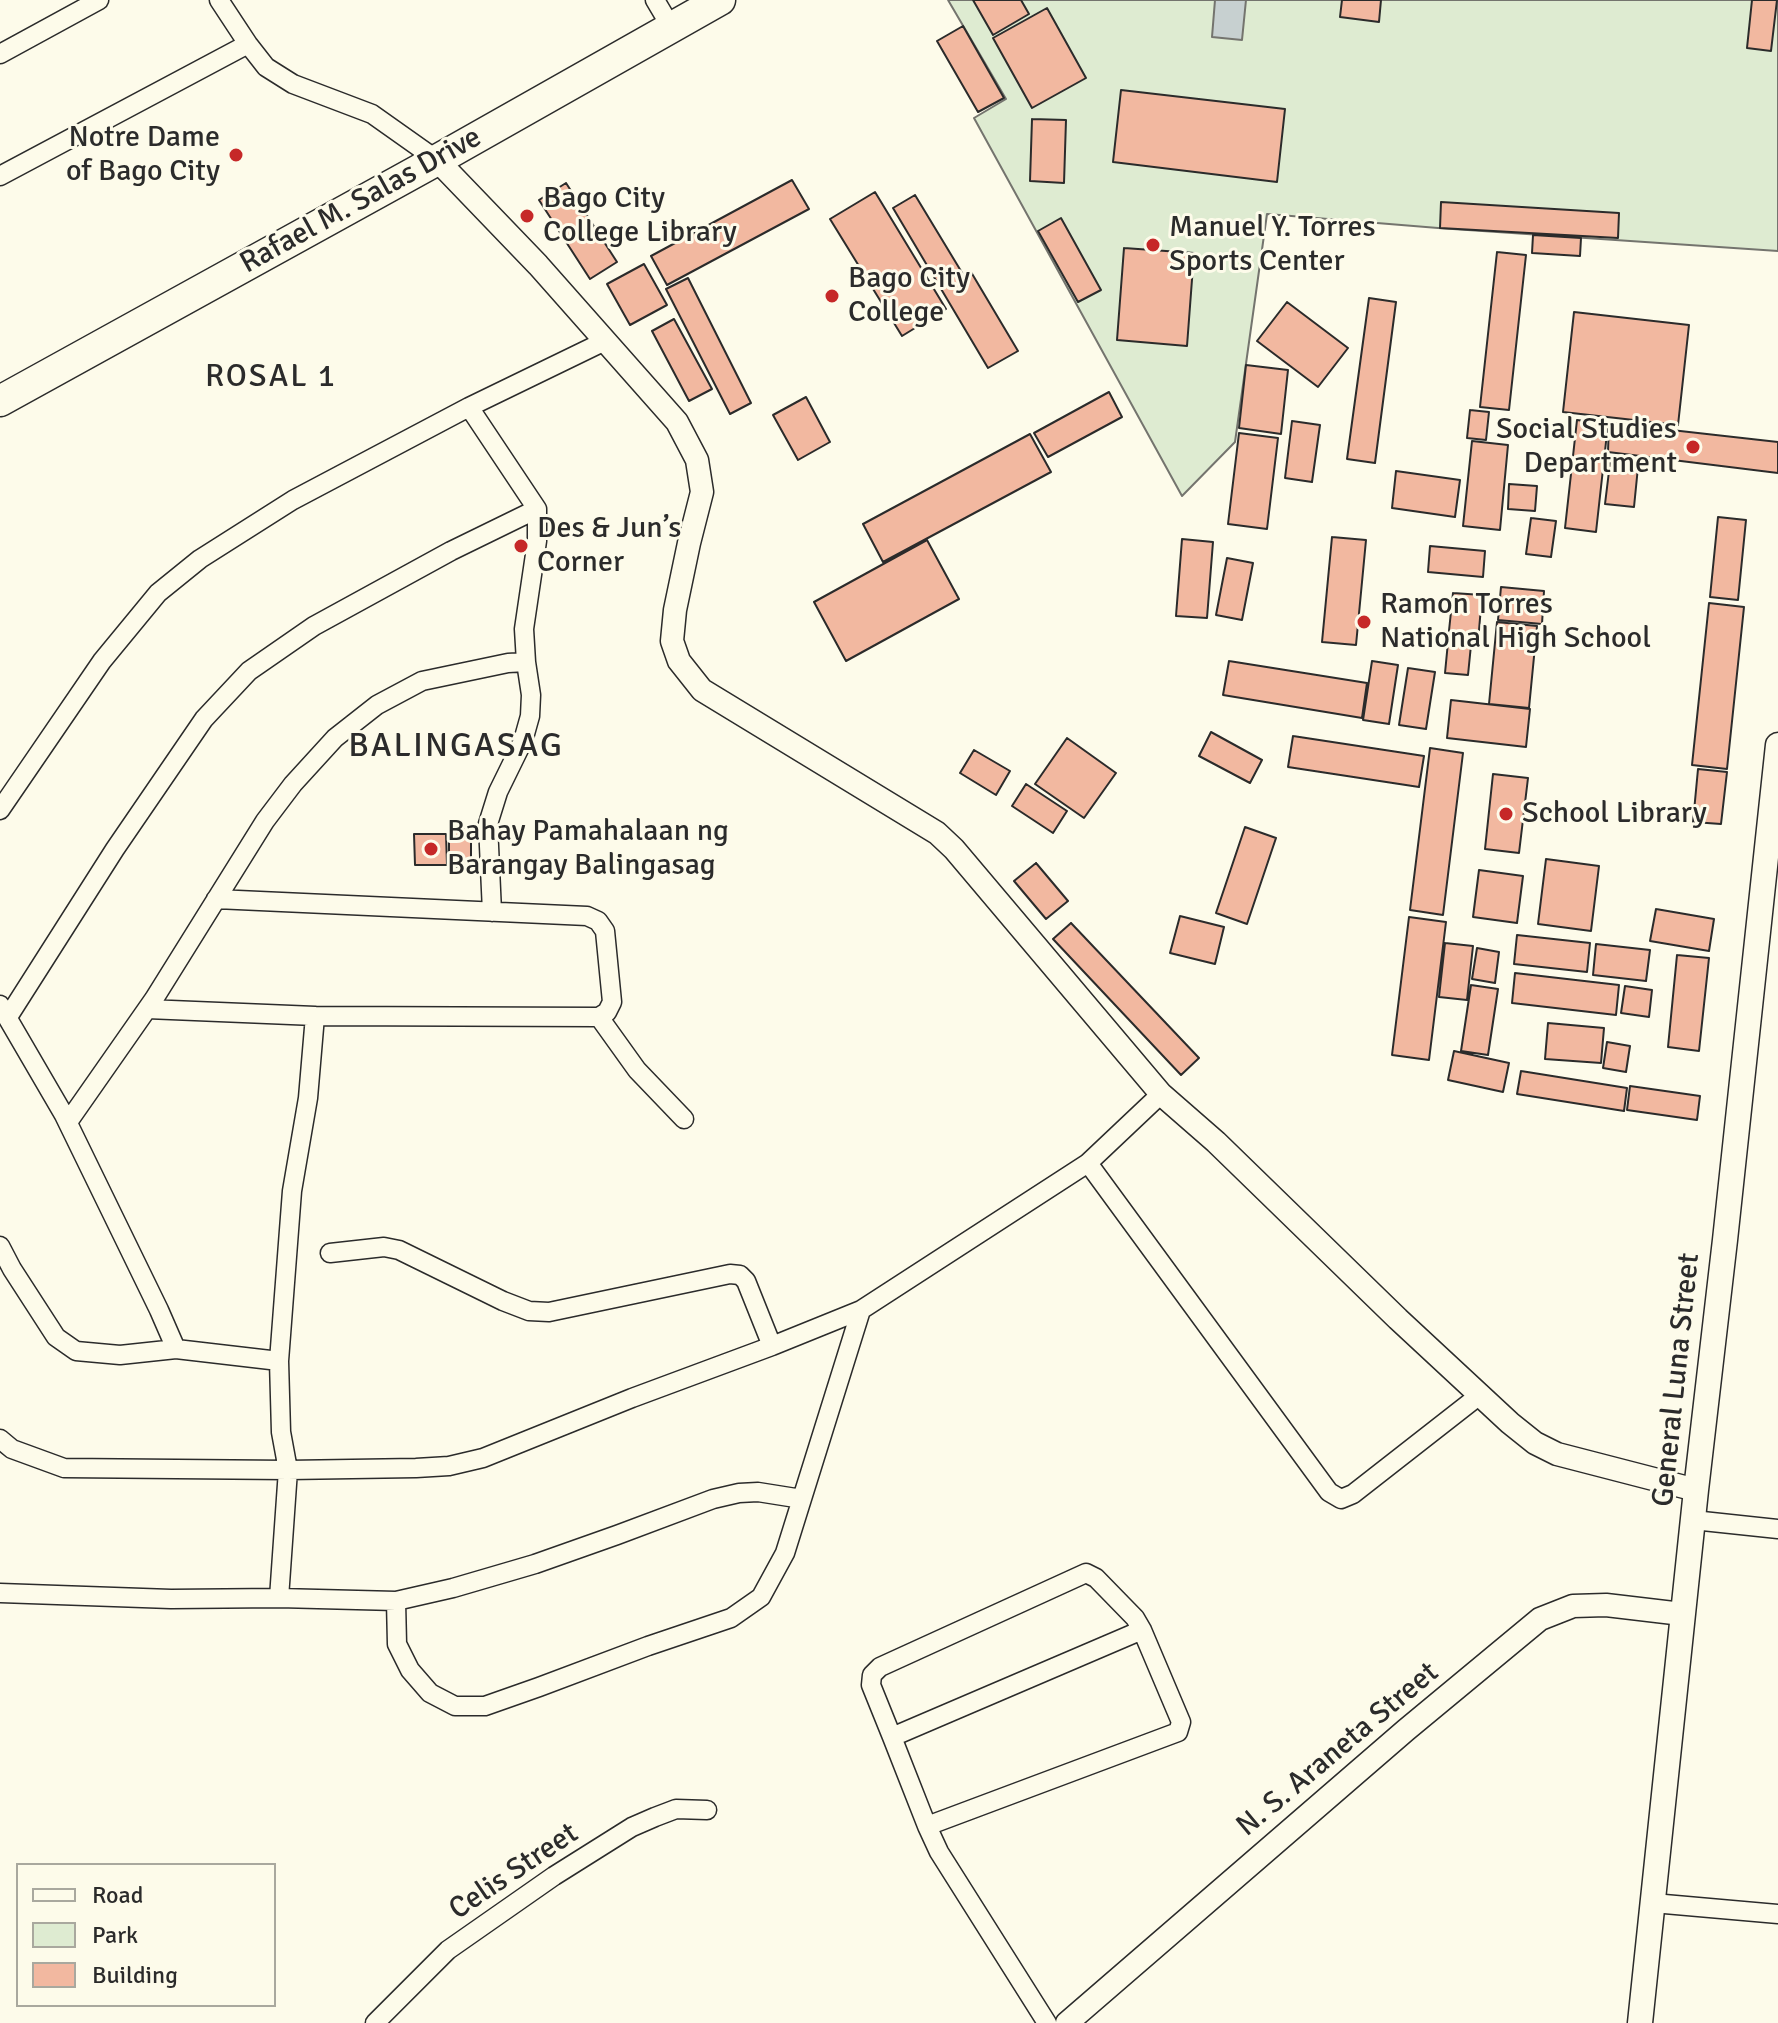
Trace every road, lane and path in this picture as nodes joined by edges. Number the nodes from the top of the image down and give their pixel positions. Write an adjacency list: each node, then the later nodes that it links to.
1 (99, 0): 7 (street)
2 (219, 0): 6 (street)
3 (655, 0): 5 (street)
4 (720, 0): 5 (highway, Rafael M. Salas Drive)
5 (671, 27): 8 (highway, Rafael M. Salas Drive)
6 (248, 44): 8 (street); 9 (street)
7 (0, 54)
8 (437, 160): 10 (street); 11 (highway, Rafael M. Salas Drive)
9 (0, 176)
10 (605, 341): 12 (street); 23 (street)
11 (0, 401)
12 (469, 407): 13 (street); 16 (street)
13 (537, 509): 14 (street); 20 (street)
14 (526, 662): 17 (street); 18 (street)
15 (1778, 745): 36 (main road, General Luna Street)
16 (0, 810)
17 (216, 899): 18 (street); 19 (street)
18 (492, 912): 22 (street)
19 (147, 1009): 21 (street); 25 (street)
20 (4, 1011): 25 (street)
21 (315, 1016): 22 (street); 32 (street)
22 (599, 1017): 24 (street)
23 (1161, 1094): 26 (street); 33 (street)
24 (684, 1119)
25 (68, 1122): 31 (street)
26 (1088, 1163): 29 (street); 33 (street)
27 (0, 1246): 31 (street)
28 (330, 1253): 30 (street)
29 (861, 1310): 30 (street); 37 (street)
30 (772, 1346): 35 (street)
31 (176, 1349): 32 (street)
32 (279, 1361): 35 (street)
33 (1481, 1394): 36 (street)
34 (0, 1439): 35 (street)
35 (288, 1470): 41 (street)
36 (1696, 1490): 38 (main road, General Luna Street)
37 (802, 1499): 42 (street); 42 (street)
38 (1693, 1520): 39 (street); 43 (main road, General Luna Street)
39 (1778, 1529)
40 (0, 1593): 41 (street)
41 (279, 1598): 42 (street)
42 (396, 1601)
43 (1682, 1614): 48 (main road, General Luna Street); 52 (street, N. S. Araneta Street)
44 (1142, 1630): 45 (street); 45 (street); 47 (street)
45 (892, 1737): 47 (street)
46 (707, 1810): 50 (street, Celis Street)
47 (927, 1826): 51 (street)
48 (1653, 1903): 49 (street); 53 (main road, General Luna Street)
49 (1778, 1914)
50 (375, 2023)
51 (1047, 2023)
52 (1067, 2023)
53 (1640, 2023)

